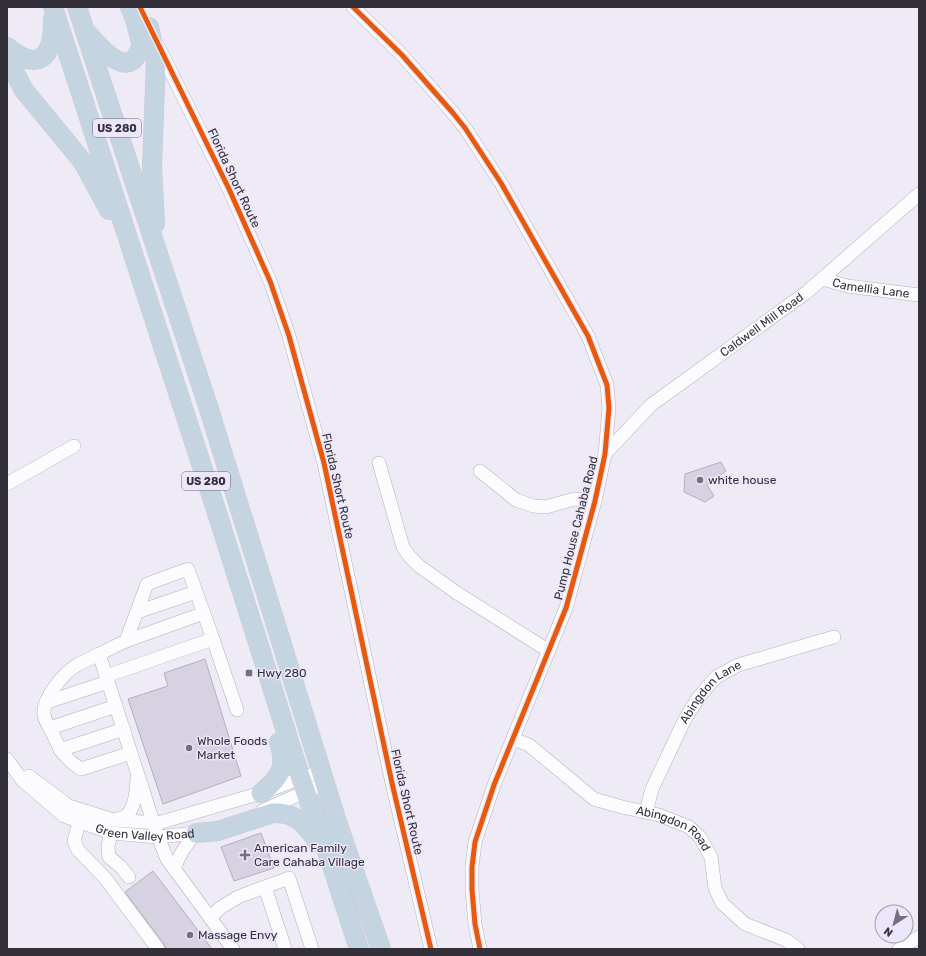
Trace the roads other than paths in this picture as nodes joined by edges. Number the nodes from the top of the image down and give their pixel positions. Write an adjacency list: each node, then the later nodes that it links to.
1 (77, 7): 7 (highway, US 280)
2 (130, 7): 7 (highway)
3 (140, 7): 6 (street)
4 (53, 9): 8 (highway); 12 (highway, US 280)
5 (359, 9): 16 (street, Pump House Cahaba Road)
6 (149, 27): 11 (highway); 64 (street, Florida Short Route)
7 (84, 30): 11 (highway, US 280)
8 (7, 47)
9 (7, 57): 12 (highway)
10 (919, 194): 13 (street, Caldwell Mill Road)
11 (156, 249): 42 (highway, US 280)
12 (132, 253): 30 (highway, US 280)
13 (823, 279): 14 (street, Camellia Lane); 16 (street, Caldwell Mill Road)
14 (919, 295)
15 (74, 446): 19 (street)
16 (605, 454): 20 (street, Pump House Cahaba Road)
17 (380, 463): 27 (street)
18 (480, 471): 20 (street)
19 (7, 484)
20 (595, 501): 27 (street, Pump House Cahaba Road)
21 (196, 592): 22 (street); 22 (street); 23 (street)
22 (137, 612): 26 (street)
23 (204, 613): 25 (street); 26 (street)
24 (834, 637): 45 (street, Abingdon Lane)
25 (214, 639): 29 (street); 33 (street)
26 (126, 640): 28 (street)
27 (549, 651): 36 (street, Pump House Cahaba Road)
28 (99, 654): 29 (street); 31 (street)
29 (107, 679): 31 (street); 32 (street)
30 (274, 692): 43 (highway, US 280); 44 (highway)
31 (47, 702): 34 (street)
32 (116, 706): 34 (street); 35 (street)
33 (237, 710)
34 (50, 728): 37 (street)
35 (124, 729): 37 (street); 39 (street)
36 (512, 739): 45 (street, Abingdon Road); 65 (street, Pump House Cahaba Road)
37 (60, 750): 39 (street)
38 (7, 751): 46 (street, Green Valley Road)
39 (132, 753): 41 (street)
40 (7, 759): 47 (street, Green Valley Road)
41 (138, 772): 46 (street); 48 (street)
42 (323, 777): 43 (street, Green Valley Road); 63 (highway, US 280)
43 (303, 785): 44 (street, Green Valley Road); 49 (street, Green Valley Road); 52 (highway, US 280)
44 (261, 793): 48 (street, Green Valley Road)
45 (646, 812): 66 (street, Abingdon Road)
46 (113, 820): 48 (street, Green Valley Road)
47 (79, 822): 50 (street, Green Valley Road); 58 (street)
48 (154, 823): 51 (street)
49 (196, 832): 51 (street, Green Valley Road); 52 (highway); 53 (street)
50 (111, 833): 51 (street, Green Valley Road); 54 (street)
51 (158, 837): 53 (street)
52 (329, 857): 62 (highway, US 280)
53 (174, 869): 56 (street)
54 (129, 877)
55 (265, 887): 56 (street); 60 (street); 61 (street)
56 (210, 918): 59 (street)
57 (919, 937): 67 (street)
58 (158, 949)
59 (233, 949)
60 (285, 949)
61 (312, 949)
62 (359, 949)
63 (381, 949)
64 (431, 949)
65 (480, 949)
66 (798, 949)
67 (899, 949)

